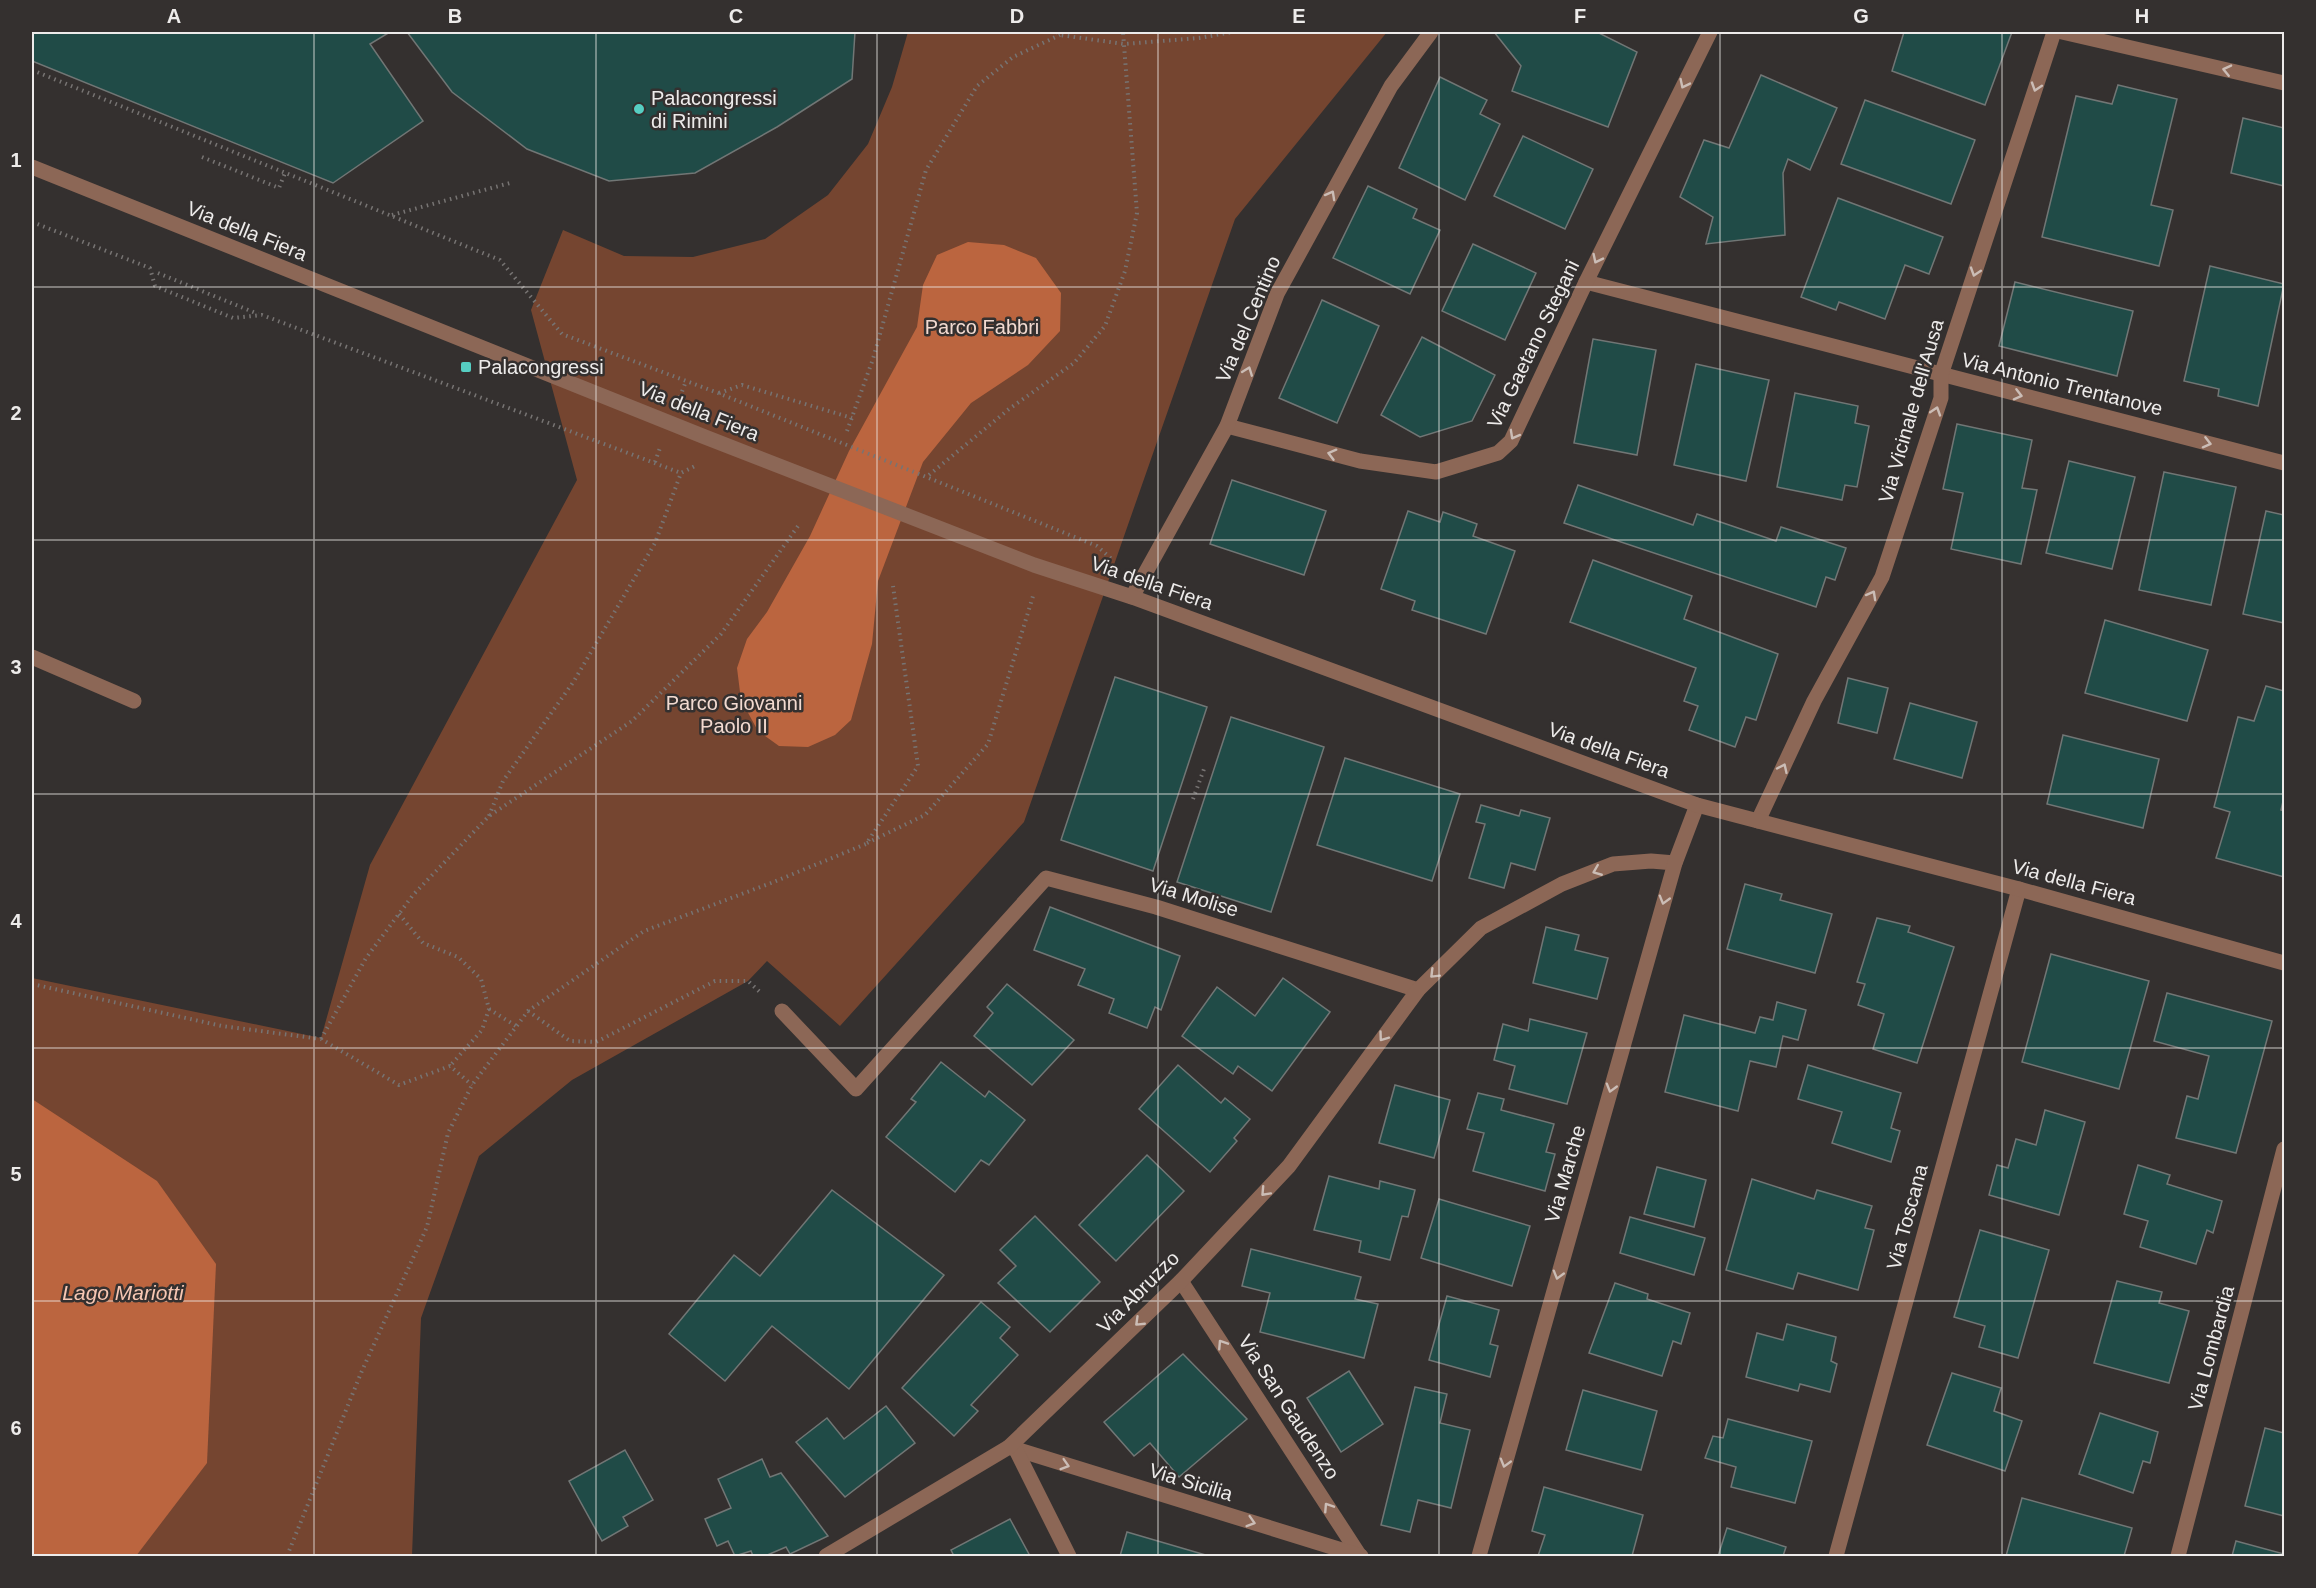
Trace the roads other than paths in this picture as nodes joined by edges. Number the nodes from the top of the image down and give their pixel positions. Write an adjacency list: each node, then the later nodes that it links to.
1 (1431, 32): 9 (street, Via del Centino, one-way to 1)
2 (1710, 32): 7 (street, Via Gaetano Stegani, one-way to 7)
3 (2054, 32): 8 (street, Via Vicinale dell'Ausa, one-way to 8)
4 (2062, 32): 5 (street, one-way to 4)
5 (2284, 83)
6 (32, 167): 11 (street, Via della Fiera)
7 (1586, 282): 8 (street, Via Antonio Trentanove); 9 (street, Via Gaetano Stegani, one-way to 9)
8 (1941, 375): 10 (street, Via Antonio Trentanove, one-way to 10); 15 (street, Via Vicinale dell'Ausa, one-way to 8)
9 (1227, 426): 11 (street, Via del Centino)
10 (2284, 463)
11 (1135, 590): 14 (street, Via della Fiera)
12 (32, 657): 13 (street)
13 (134, 701)
14 (1697, 805): 15 (street, Via della Fiera); 16 (street, Via Marche)
15 (1758, 821): 17 (street, Via della Fiera)
16 (1675, 863): 19 (street, one-way to 19); 27 (street, Via Marche, one-way to 27)
17 (2019, 889): 18 (street, Via della Fiera); 28 (street, Via Toscana)
18 (2284, 963)
19 (1418, 990): 20 (street, Via Molise); 22 (street, Via Abruzzo, one-way to 22)
20 (782, 1011)
21 (2284, 1149): 29 (street, Via Lombardia)
22 (1181, 1281): 23 (street, Via Abruzzo, one-way to 23); 24 (street, Via San Gaudenzo, one-way to 22)
23 (1012, 1449): 24 (street, Via Sicilia, one-way to 24); 25 (street, Via Abruzzo); 26 (street)
24 (1361, 1556)
25 (826, 1557)
26 (1068, 1557)
27 (1479, 1557)
28 (1836, 1557)
29 (2178, 1557)

